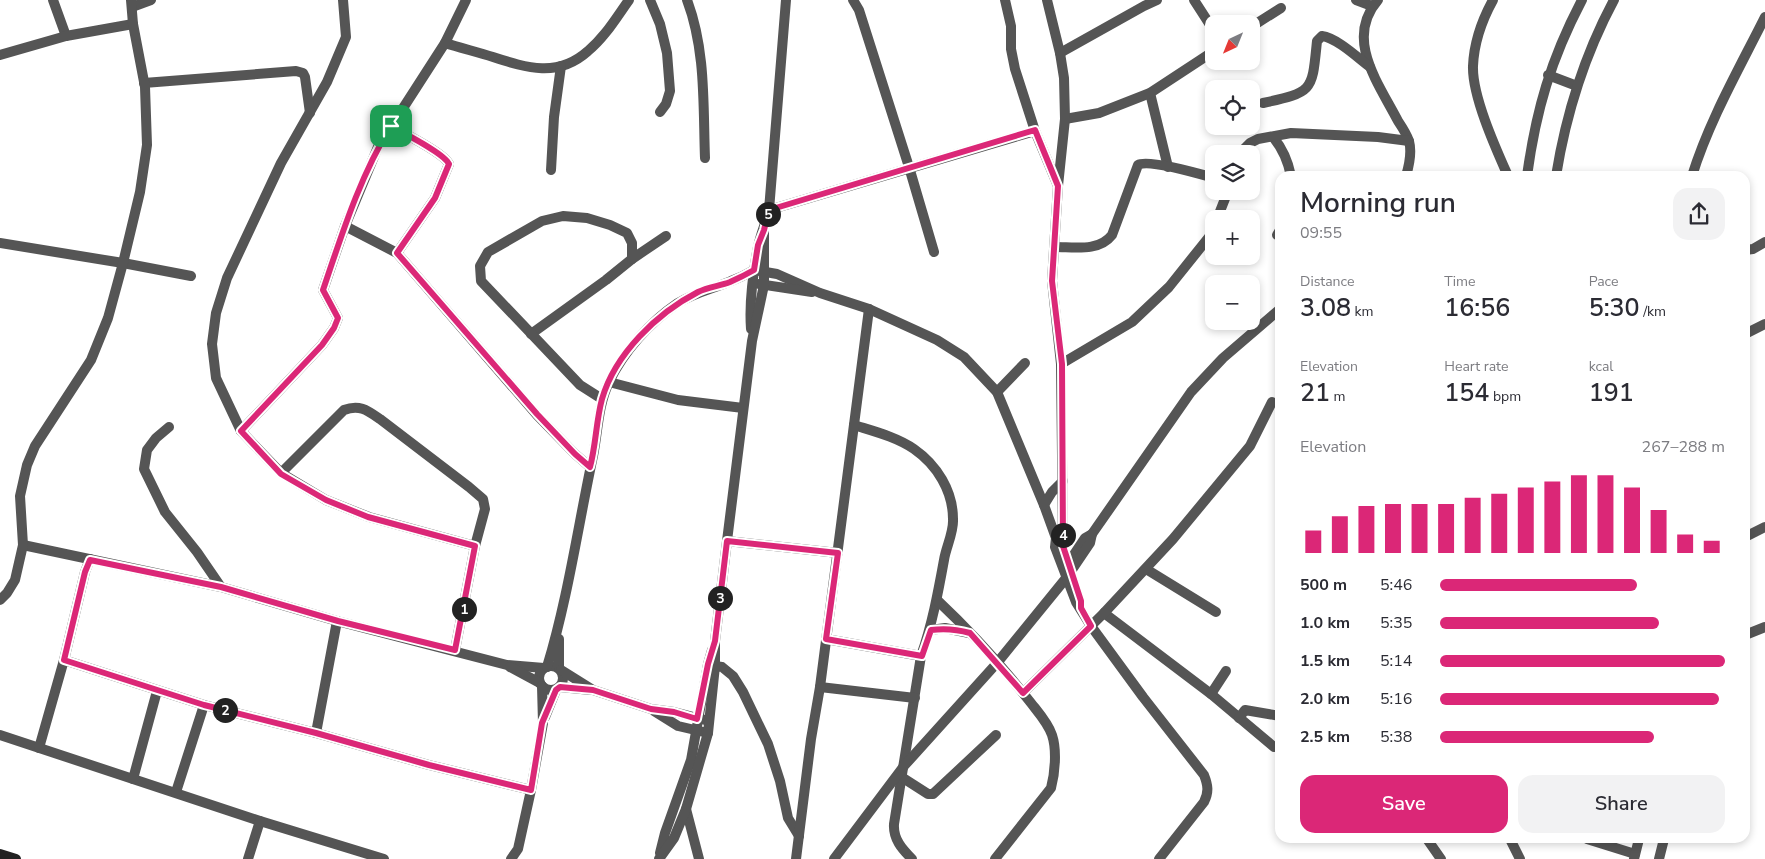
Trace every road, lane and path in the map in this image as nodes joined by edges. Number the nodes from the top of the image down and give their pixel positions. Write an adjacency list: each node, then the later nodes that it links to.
1 (53, 0): 26 (street)
2 (150, 0): 18 (street)
3 (343, 0): 39 (street)
4 (466, 0): 27 (street)
5 (629, 0): 31 (street)
6 (650, 0): 38 (street)
7 (687, 0): 46 (street)
8 (786, 0): 58 (street)
9 (853, 0): 48 (street)
10 (1005, 0): 42 (street)
11 (1047, 0): 28 (street)
12 (1157, 0): 19 (street)
13 (1194, 0): 22 (street)
14 (1356, 0): 20 (street)
15 (1493, 0): 52 (street)
16 (1582, 0): 33 (street)
17 (1614, 0): 35 (street)
18 (132, 3): 25 (street)
19 (1143, 3): 28 (street)
20 (1375, 3): 32 (street)
21 (1280, 8): 24 (street)
22 (1205, 17)
23 (1765, 17): 55 (street)
24 (1260, 21)
25 (133, 24): 26 (street); 34 (street)
26 (66, 36): 29 (street)
27 (445, 43): 31 (street); 41 (street)
28 (1060, 53): 40 (street)
29 (0, 55)
30 (1205, 57): 36 (street)
31 (561, 66): 49 (street)
32 (1371, 68): 37 (street); 44 (street)
33 (1548, 75): 35 (street); 53 (street)
34 (144, 83): 39 (street); 69 (street)
35 (1577, 86): 54 (street)
36 (1150, 93): 40 (street); 47 (street)
37 (1263, 103)
38 (660, 112)
39 (310, 113): 91 (street)
40 (1065, 119): 57 (street)
41 (391, 126): 59 (street); 67 (street)
42 (1035, 130): 48 (street); 57 (street)
43 (1273, 137): 44 (street); 45 (street); 50 (street)
44 (1409, 141): 51 (street)
45 (1247, 145)
46 (705, 158)
47 (1168, 167): 56 (street); 64 (street)
48 (909, 168): 58 (street); 66 (street)
49 (551, 170)
50 (1290, 171)
51 (1407, 171)
52 (1506, 171)
53 (1529, 171)
54 (1557, 171)
55 (1694, 171)
56 (1205, 176)
57 (1058, 186): 64 (street)
58 (769, 210): 70 (street)
59 (345, 226): 67 (street); 91 (street)
60 (666, 236): 68 (street)
61 (1205, 242): 83 (street)
62 (1765, 242): 65 (street)
63 (0, 244): 69 (street)
64 (1055, 247): 83 (street)
65 (1750, 249)
66 (934, 252)
67 (397, 253): 92 (street)
68 (632, 259): 80 (street); 80 (street)
69 (123, 263): 72 (street); 101 (street)
70 (760, 270): 71 (street); 73 (street); 74 (street); 75 (street)
71 (743, 275): 73 (street); 84 (street)
72 (191, 276)
73 (753, 283): 74 (street); 81 (street)
74 (764, 285): 75 (street); 81 (street)
75 (820, 293): 76 (street)
76 (869, 309): 85 (street); 89 (street)
77 (1275, 313): 107 (street)
78 (1765, 324): 79 (street)
79 (1750, 332)
80 (531, 334): 86 (street)
81 (752, 341): 88 (street)
82 (1025, 363): 85 (street)
83 (1062, 364): 94 (street)
84 (609, 382): 86 (street); 88 (street)
85 (997, 392): 96 (street)
86 (602, 400): 92 (street)
87 (1272, 402): 106 (street)
88 (743, 408): 100 (street)
89 (854, 425): 104 (street); 110 (street)
90 (168, 427): 108 (street)
91 (241, 431): 93 (street)
92 (590, 467): 116 (street)
93 (281, 474): 102 (street); 102 (street)
94 (1063, 481): 95 (street); 96 (street)
95 (1064, 502): 96 (street); 103 (street)
96 (1045, 509): 99 (street)
97 (1765, 527): 98 (street)
98 (1750, 534)
99 (1056, 538): 103 (street); 107 (street)
100 (727, 541): 104 (street); 121 (street)
101 (23, 545): 105 (street); 109 (street)
102 (475, 546): 122 (street)
103 (1063, 546): 107 (street)
104 (838, 553): 120 (street)
105 (90, 560): 108 (street); 124 (street)
106 (1146, 569): 111 (street); 112 (street)
107 (1068, 570): 114 (street); 125 (street)
108 (221, 587): 113 (street)
109 (0, 600)
110 (937, 600): 117 (street); 118 (street)
111 (1216, 612)
112 (1104, 613): 114 (street); 137 (street)
113 (338, 621): 122 (street); 147 (street)
114 (1091, 626): 136 (street); 178 (street)
115 (1765, 627): 119 (street)
116 (559, 628): 128 (street); 129 (street)
117 (931, 630): 118 (street); 123 (street)
118 (970, 633): 125 (street)
119 (1750, 633)
120 (826, 639): 123 (street); 132 (street)
121 (715, 641): 127 (street); 143 (street)
122 (455, 650): 126 (street)
123 (922, 656): 138 (street)
124 (64, 660): 135 (street); 151 (street)
125 (998, 664): 136 (street); 153 (street)
126 (507, 665): 128 (street); 131 (street)
127 (715, 666): 144 (street); 160 (street)
128 (546, 667): 129 (street); 131 (street)
129 (560, 669): 133 (street); 134 (street)
130 (1226, 671): 137 (street)
131 (541, 684): 133 (street); 145 (street)
132 (820, 687): 138 (street); 160 (street)
133 (558, 689): 134 (street); 145 (street)
134 (593, 690): 140 (street)
135 (158, 691): 139 (street); 155 (street)
136 (1023, 693): 177 (street)
137 (1211, 694): 142 (street)
138 (915, 698): 153 (street)
139 (204, 705): 147 (street); 157 (street)
140 (651, 709): 143 (street); 146 (street)
141 (1275, 715): 142 (street)
142 (1239, 718): 152 (street)
143 (697, 719): 144 (street); 146 (street)
144 (709, 721): 148 (street)
145 (542, 723): 156 (street)
146 (696, 730): 148 (street); 172 (street)
147 (316, 733): 156 (street)
148 (708, 733): 158 (street)
149 (996, 734): 154 (street)
150 (0, 735): 151 (street)
151 (39, 748): 155 (street)
152 (1274, 748)
153 (904, 766): 154 (street); 175 (street)
154 (903, 778): 176 (street)
155 (133, 779): 157 (street)
156 (531, 790): 171 (street)
157 (176, 792): 159 (street)
158 (686, 809): 172 (street); 173 (street)
159 (260, 821): 169 (street); 170 (street)
160 (799, 836): 174 (street)
161 (1430, 843): 179 (street)
162 (1512, 843): 180 (street)
163 (1598, 843): 167 (street)
164 (1638, 843): 167 (street)
165 (1663, 843): 181 (street)
166 (0, 854): 168 (main road)
167 (1635, 857)
168 (16, 859)
169 (248, 859)
170 (384, 859)
171 (511, 859)
172 (659, 859)
173 (699, 859)
174 (796, 859)
175 (834, 859)
176 (912, 859)
177 (994, 859)
178 (1159, 859)
179 (1441, 859)
180 (1520, 859)
181 (1659, 859)

